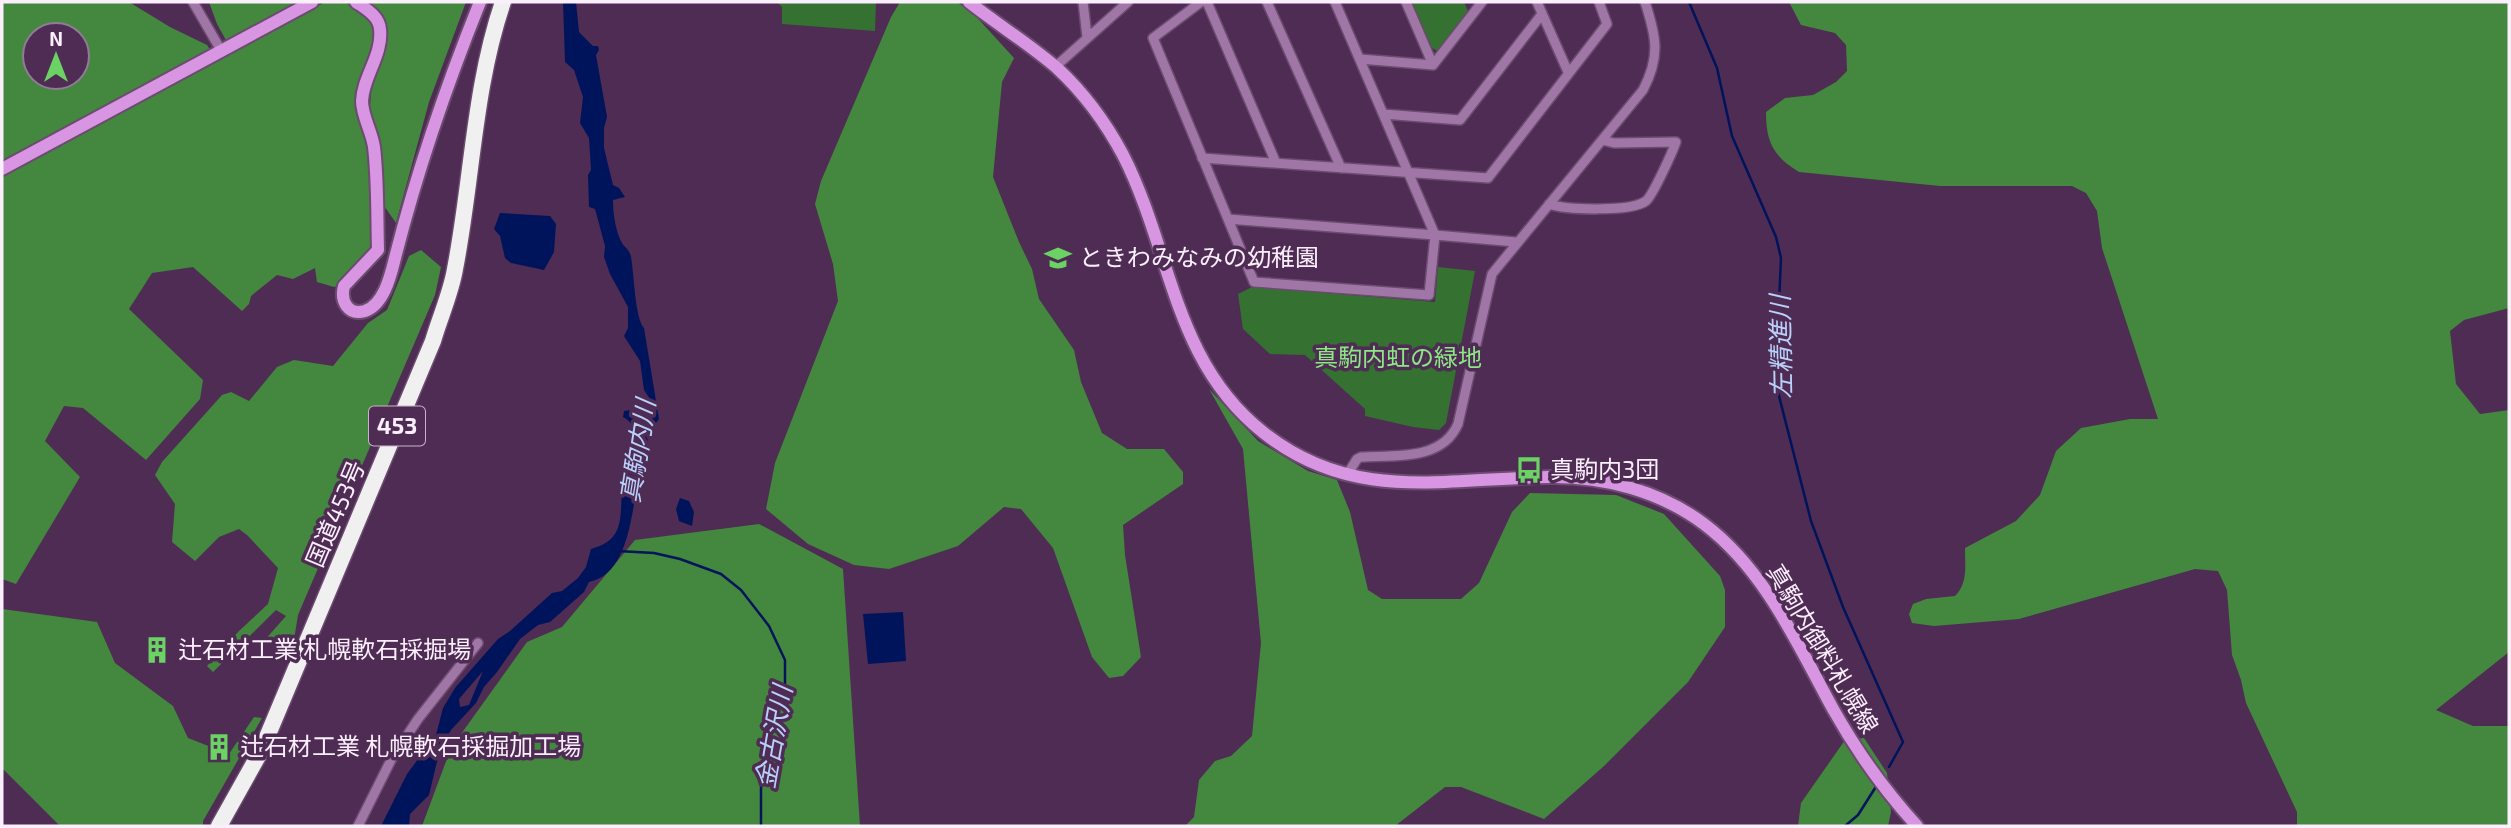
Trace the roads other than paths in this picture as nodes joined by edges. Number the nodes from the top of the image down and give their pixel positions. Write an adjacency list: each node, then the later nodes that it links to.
1 (193, 2): 22 (street)
2 (312, 2): 22 (main road)
3 (356, 2): 4 (main road)
4 (480, 2)
5 (503, 2): 40 (highway, 国道453号 / 453)
6 (969, 2): 25 (main road, 真駒内御料札幌線)
7 (1083, 2): 21 (street)
8 (1128, 2): 21 (street)
9 (1201, 2): 29 (street)
10 (1207, 2): 30 (street)
11 (1267, 2): 31 (street)
12 (1335, 2): 23 (street)
13 (1406, 2): 24 (street)
14 (1470, 2): 19 (street)
15 (1482, 2): 19 (street)
16 (1537, 2): 20 (street)
17 (1599, 2): 26 (street)
18 (1645, 2): 28 (street)
19 (1475, 12): 24 (street)
20 (1542, 14): 26 (street); 27 (street)
21 (1087, 37): 25 (street)
22 (222, 52): 32 (main road)
23 (1360, 59): 24 (street); 27 (street)
24 (1433, 65)
25 (1055, 67): 38 (main road, 真駒内御料札幌線)
26 (1568, 72): 33 (street)
27 (1383, 114): 33 (street)
28 (1602, 140): 34 (street); 34 (street)
29 (1202, 158): 30 (street); 35 (street)
30 (1276, 163): 31 (street)
31 (1341, 168): 33 (street)
32 (2, 169)
33 (1407, 174): 36 (street)
34 (1549, 204): 37 (street)
35 (1228, 219): 36 (street); 36 (street)
36 (1435, 235): 37 (street)
37 (1516, 242): 38 (street)
38 (1348, 475): 42 (main road, 真駒内御料札幌線)
39 (478, 643): 41 (street)
40 (219, 826)
41 (358, 826)
42 (1917, 826)

